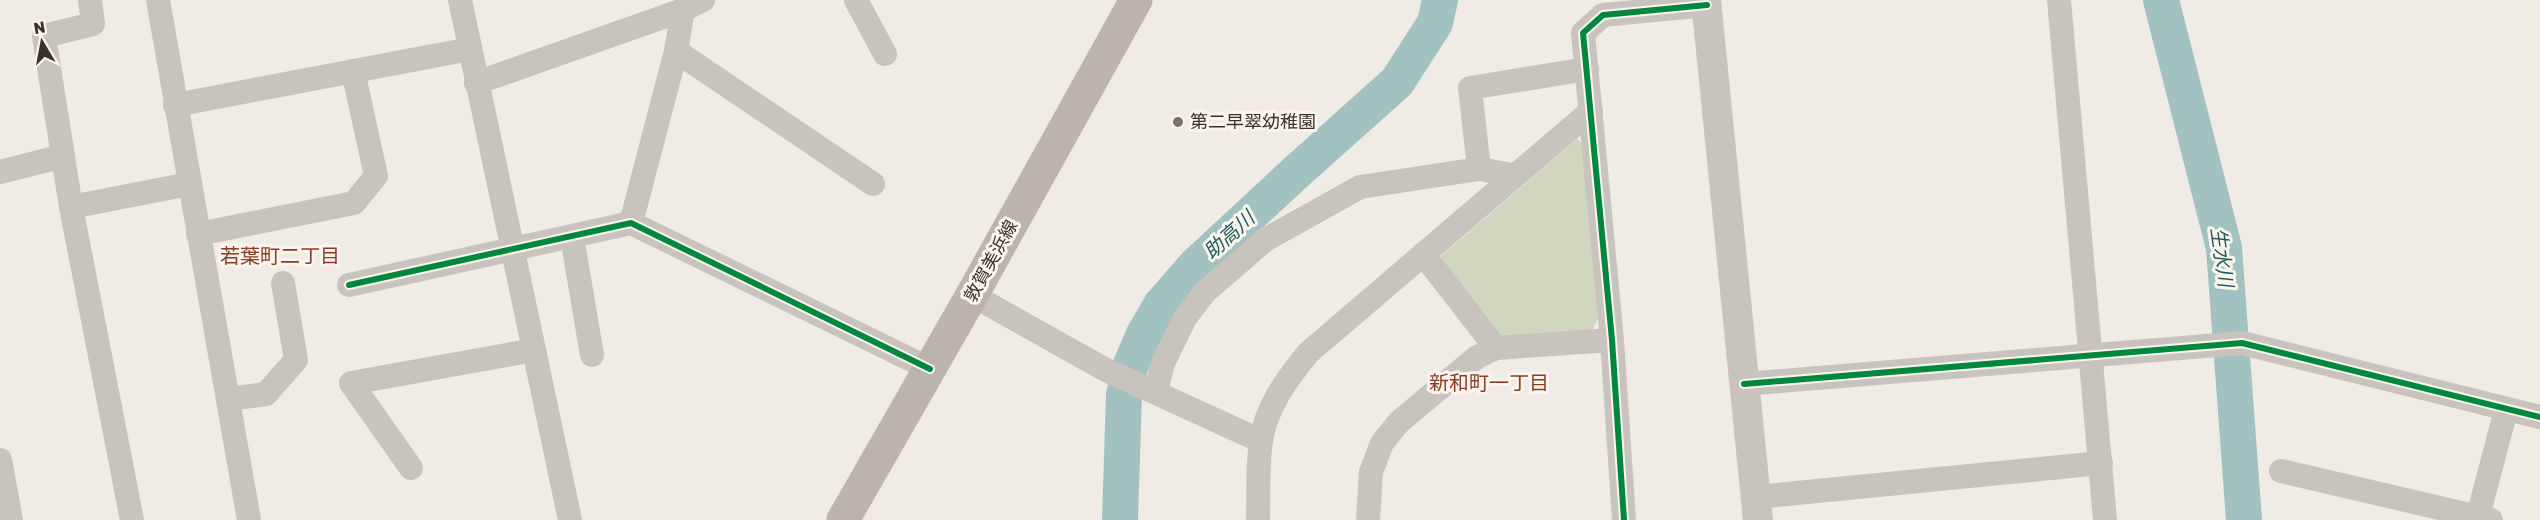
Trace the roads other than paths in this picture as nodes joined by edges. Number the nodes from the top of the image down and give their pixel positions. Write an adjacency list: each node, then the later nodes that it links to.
1 (90, 0): 17 (street)
2 (158, 0): 15 (street)
3 (460, 0): 9 (street)
4 (856, 0): 11 (street)
5 (1136, 0): 31 (main road, 敦賀美浜線)
6 (2059, 0): 36 (street)
7 (1706, 3): 12 (street); 38 (street)
8 (693, 5): 10 (street); 14 (street)
9 (470, 49): 13 (street); 14 (street)
10 (676, 51): 22 (street); 24 (street)
11 (885, 54)
12 (1587, 69): 16 (street); 18 (street)
13 (353, 71): 15 (street); 25 (street)
14 (476, 83): 27 (street)
15 (175, 105): 21 (street)
16 (1591, 111): 20 (street); 32 (street)
17 (63, 156): 19 (street); 23 (street)
18 (1479, 170): 20 (street); 39 (street)
19 (0, 172)
20 (1513, 175): 28 (street)
21 (189, 184): 23 (street); 25 (street)
22 (873, 184)
23 (71, 207): 51 (street)
24 (631, 223): 26 (street); 37 (street)
25 (198, 234): 40 (street)
26 (572, 237): 27 (street); 35 (street)
27 (512, 250): 30 (street); 34 (street)
28 (1423, 254): 33 (street); 43 (street)
29 (283, 283): 40 (street)
30 (349, 285)
31 (972, 295): 37 (main road, 敦賀美浜線); 39 (street)
32 (1612, 339): 33 (street); 57 (street)
33 (1496, 348): 56 (street)
34 (534, 350): 46 (street); 53 (street)
35 (592, 355)
36 (2092, 357): 38 (street); 41 (street); 45 (street)
37 (930, 369): 54 (main road, 敦賀美浜線)
38 (1744, 384): 48 (street)
39 (1156, 391): 43 (street)
40 (229, 399): 52 (street)
41 (2506, 410): 42 (street); 49 (street)
42 (2540, 417)
43 (1261, 441): 55 (street)
44 (0, 460): 50 (street)
45 (2102, 463): 48 (street); 58 (street)
46 (411, 468)
47 (2281, 471): 49 (street)
48 (1757, 509)
49 (2482, 519)
50 (11, 520)
51 (132, 520)
52 (249, 520)
53 (569, 520)
54 (843, 520)
55 (1258, 520)
56 (1368, 520)
57 (1624, 520)
58 (2105, 520)

